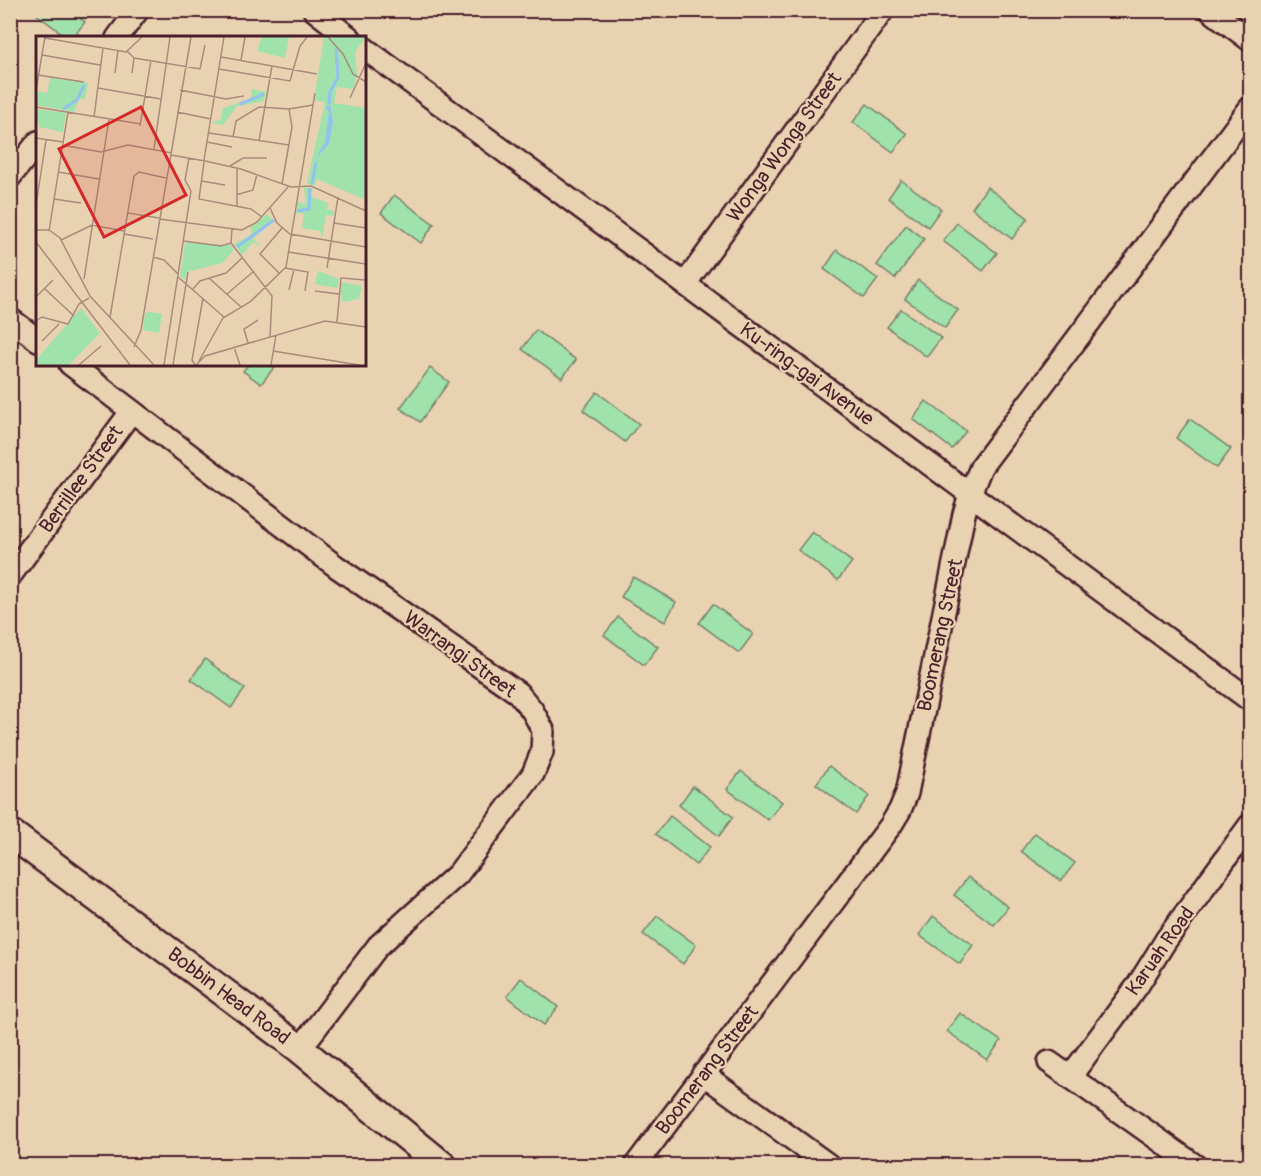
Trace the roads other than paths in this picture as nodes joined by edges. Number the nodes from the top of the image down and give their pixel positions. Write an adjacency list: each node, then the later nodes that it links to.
1 (138, 10): 5 (street)
2 (314, 10): 6 (street)
3 (883, 10): 12 (street, Wonga Wonga Street)
4 (1210, 10): 7 (street)
5 (118, 36)
6 (347, 36)
7 (1251, 40)
8 (366, 49): 12 (street, Ku-ring-gai Avenue)
9 (1251, 108): 17 (street, Boomerang Street)
10 (36, 144): 11 (street)
11 (10, 177)
12 (685, 284): 17 (street, Ku-ring-gai Avenue)
13 (10, 319): 14 (street)
14 (36, 338)
15 (73, 366): 16 (street, Warrangi Street)
16 (131, 412): 18 (street, Berrillee Street); 22 (street, Warrangi Street)
17 (970, 494): 19 (street, Ku-ring-gai Avenue); 24 (street, Boomerang Street)
18 (10, 576)
19 (1251, 700)
20 (1251, 825): 25 (street, Karuah Road)
21 (10, 833): 22 (main road, Bobbin Head Road)
22 (300, 1049): 26 (main road, Bobbin Head Road)
23 (1049, 1062): 25 (street)
24 (703, 1074): 27 (street, Boomerang Street); 28 (street)
25 (1070, 1077): 29 (street)
26 (442, 1166)
27 (636, 1166)
28 (830, 1166)
29 (1196, 1166)

